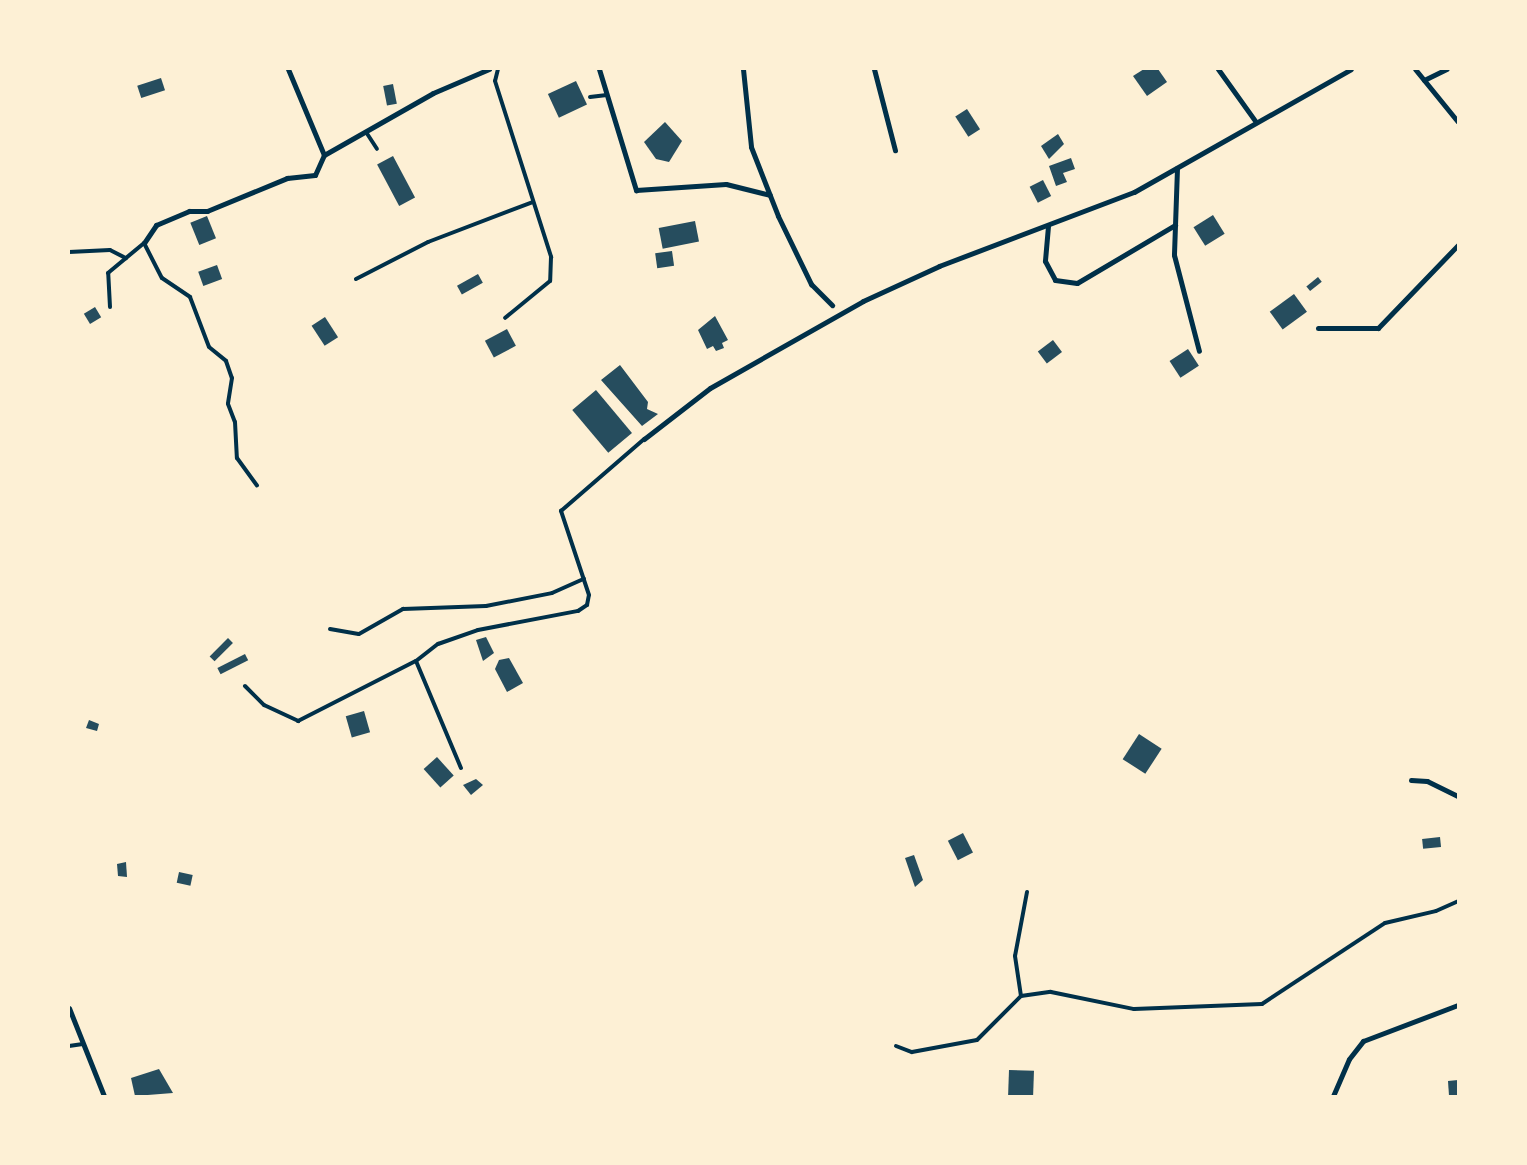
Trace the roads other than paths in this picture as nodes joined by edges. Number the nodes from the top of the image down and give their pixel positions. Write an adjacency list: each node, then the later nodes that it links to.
1 (288, 69): 19 (street)
2 (489, 69): 16 (street)
3 (498, 69): 22 (lane)
4 (599, 69): 12 (street)
5 (743, 69): 21 (street)
6 (874, 69): 18 (street)
7 (1218, 69): 14 (street)
8 (1351, 69): 14 (street)
9 (1415, 69): 11 (street)
10 (1447, 69): 11 (street)
11 (1424, 80): 15 (street)
12 (607, 96): 13 (lane); 21 (street)
13 (590, 97)
14 (1256, 122): 20 (street)
15 (1458, 122)
16 (366, 132): 17 (lane); 19 (street)
17 (377, 150)
18 (895, 150)
19 (324, 155): 25 (street)
20 (1177, 168): 23 (street); 24 (street)
21 (770, 195): 30 (street)
22 (533, 202): 29 (lane); 32 (lane)
23 (1048, 226): 24 (street); 35 (street)
24 (1175, 226): 34 (street)
25 (144, 243): 28 (lane); 36 (lane)
26 (1458, 246): 33 (street)
27 (69, 252): 28 (lane)
28 (126, 258): 31 (lane)
29 (356, 278)
30 (832, 306)
31 (110, 307)
32 (505, 318)
33 (1318, 328)
34 (1199, 352)
35 (644, 439): 37 (lane)
36 (257, 486)
37 (584, 579): 38 (lane); 39 (lane)
38 (330, 629)
39 (416, 661): 40 (lane); 41 (lane)
40 (245, 686)
41 (461, 768)
42 (1412, 780): 43 (street)
43 (1458, 796)
44 (1027, 892): 46 (lane)
45 (1458, 901): 46 (lane)
46 (1022, 996): 51 (lane)
47 (1458, 1005): 53 (street)
48 (69, 1008): 49 (street)
49 (83, 1044): 50 (lane); 52 (street)
50 (69, 1046)
51 (896, 1046)
52 (104, 1096)
53 (1333, 1096)

